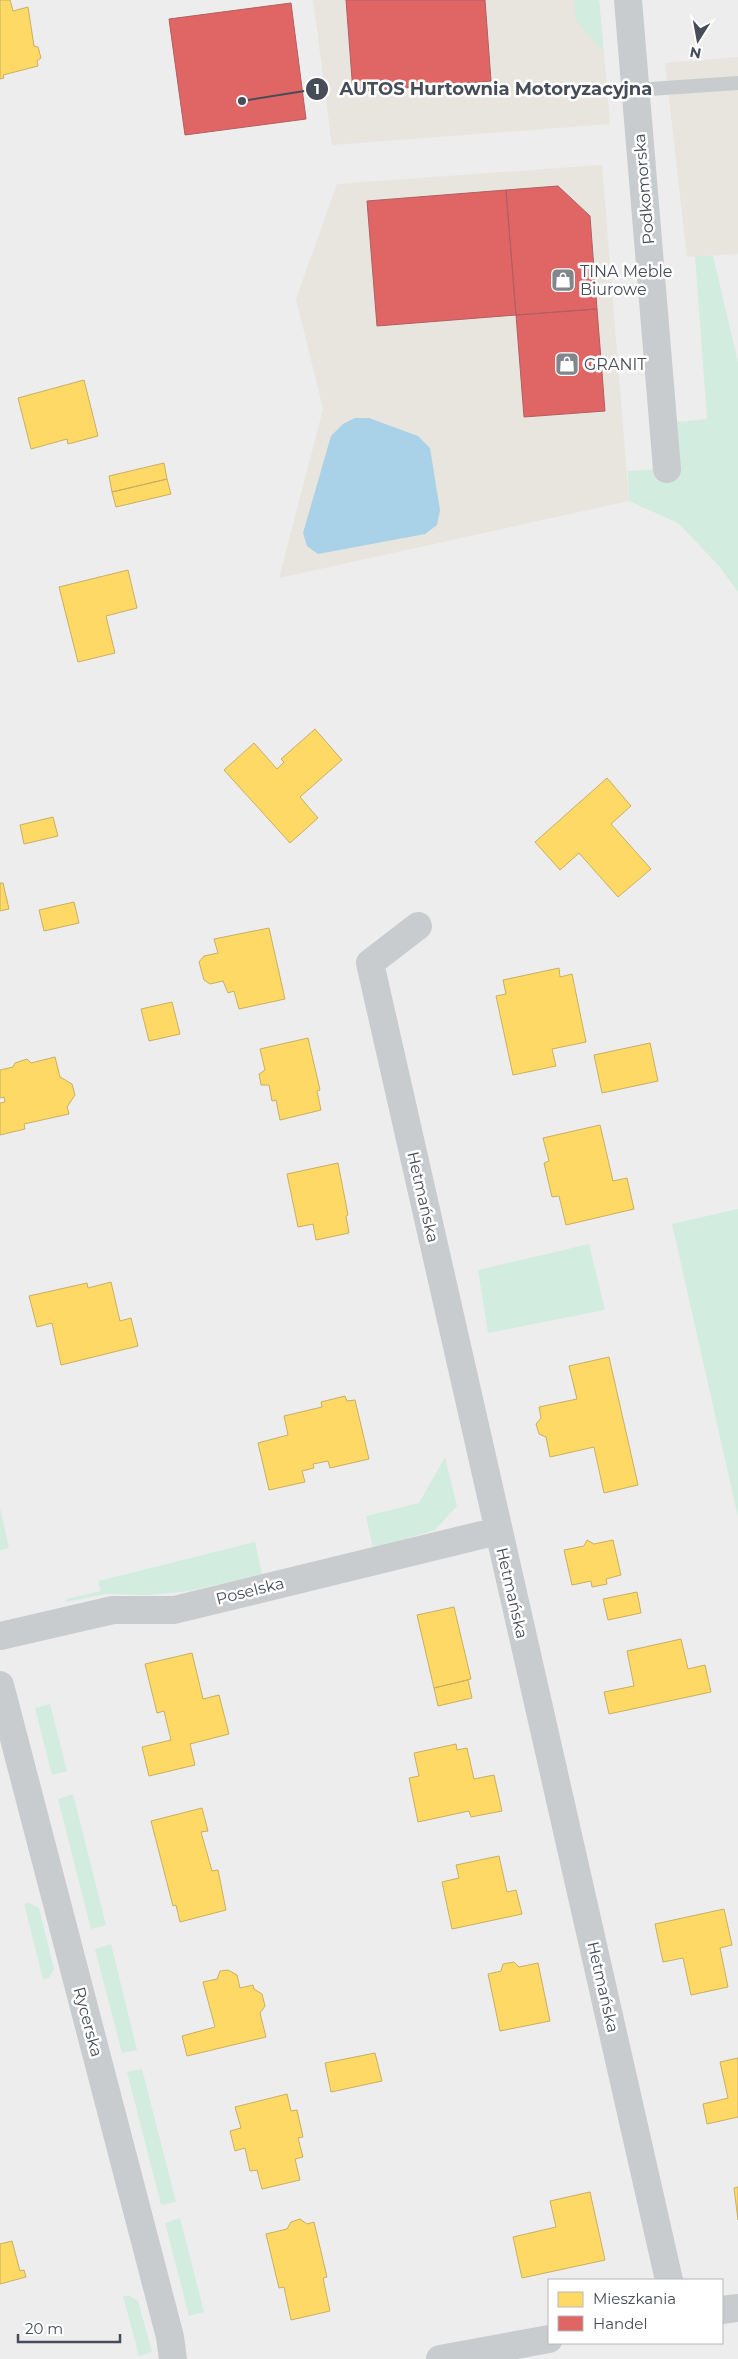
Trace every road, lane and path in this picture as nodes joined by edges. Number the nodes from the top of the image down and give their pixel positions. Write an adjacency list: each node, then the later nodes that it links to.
1 (628, 0): 3 (street, Podkomorska)
2 (738, 83): 3 (lane)
3 (636, 90): 4 (street, Podkomorska)
4 (667, 468)
5 (418, 926): 6 (street, Hetmańska)
6 (498, 1531): 7 (street, Poselska); 9 (street, Hetmańska)
7 (0, 1636)
8 (0, 1685): 13 (street, Rycerska)
9 (669, 2279)
10 (738, 2308): 11 (street)
11 (723, 2310)
12 (548, 2338): 14 (street)
13 (173, 2359)
14 (440, 2359)

